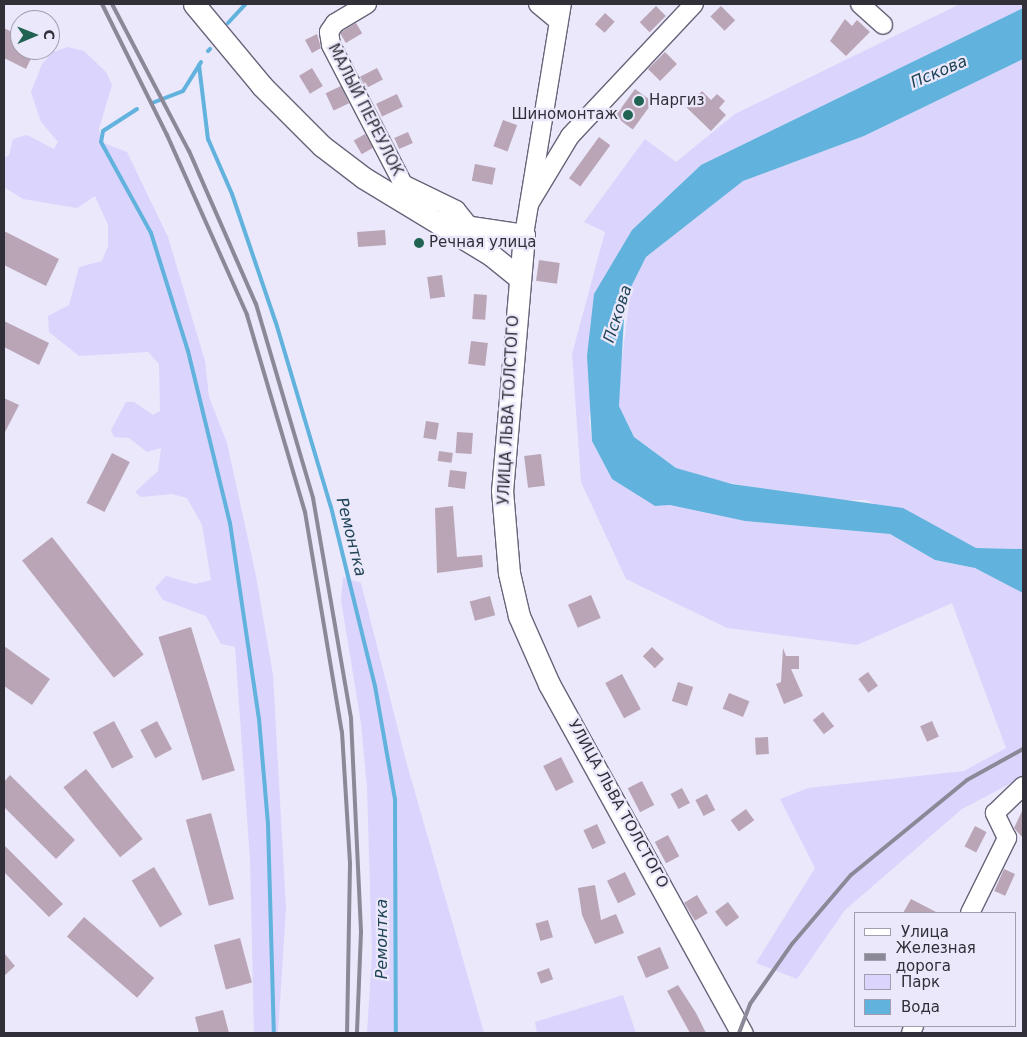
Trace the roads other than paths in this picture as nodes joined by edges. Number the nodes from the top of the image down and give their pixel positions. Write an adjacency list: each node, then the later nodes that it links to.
1 (194, 4): 9 (main road)
2 (367, 4): 10 (street, МАЛЫЙ ПЕРЕУЛОК)
3 (538, 4): 6 (street)
4 (694, 4): 8 (street)
5 (860, 4): 7 (street)
6 (560, 12): 8 (street, УЛИЦА ЛЬВА ТОЛСТОГО)
7 (883, 25)
8 (529, 204): 11 (street, УЛИЦА ЛЬВА ТОЛСТОГО)
9 (437, 222): 10 (main road); 12 (main road)
10 (470, 227): 11 (main road)
11 (524, 235): 12 (main road, УЛИЦА ЛЬВА ТОЛСТОГО)
12 (518, 277): 15 (main road, УЛИЦА ЛЬВА ТОЛСТОГО)
13 (1023, 786): 14 (street)
14 (970, 912)
15 (742, 1033)

